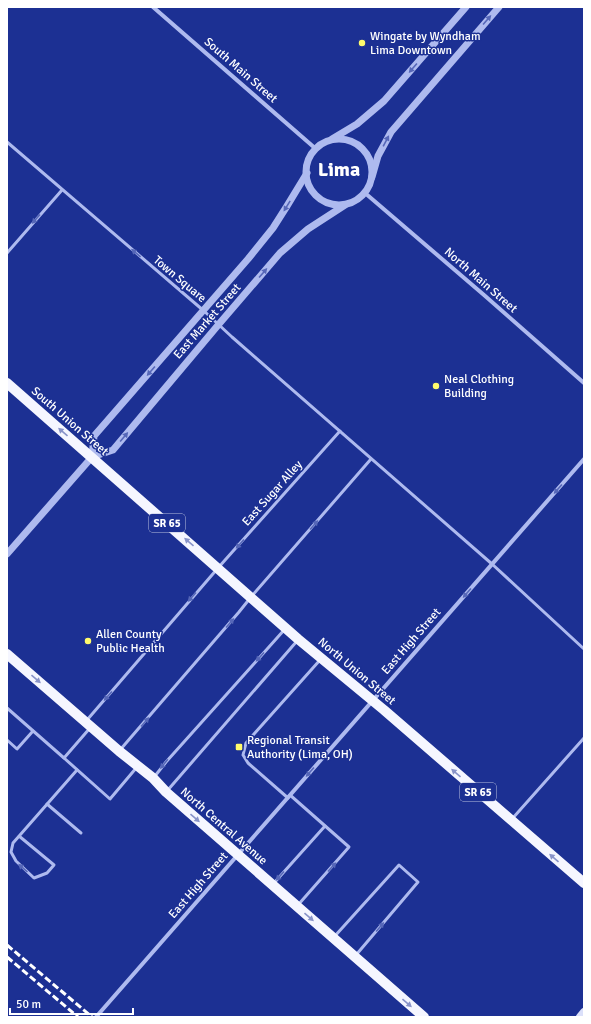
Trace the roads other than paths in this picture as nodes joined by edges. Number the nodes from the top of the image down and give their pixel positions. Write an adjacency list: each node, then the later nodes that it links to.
1 (153, 7): 6 (street, South Main Street)
2 (466, 7): 4 (street, one-way to 4)
3 (499, 7): 8 (street, one-way to 3)
4 (329, 141): 6 (street); 8 (street)
5 (7, 142): 9 (lane, Town Square)
6 (316, 149): 7 (street)
7 (306, 172): 11 (street); 13 (street, East Market Street, one-way to 13)
8 (372, 177): 10 (street)
9 (62, 190): 12 (lane, one-way to 12); 13 (lane, Town Square, one-way to 9)
10 (365, 193): 11 (street); 15 (street, North Main Street)
11 (345, 205): 14 (street, East Market Street, one-way to 11)
12 (7, 253)
13 (204, 311): 14 (lane, Town Square); 18 (street, East Market Street, one-way to 18)
14 (219, 324): 17 (lane, Town Square); 18 (street, East Market Street, one-way to 14)
15 (584, 383)
16 (7, 384): 18 (main road, South Union Street / SR 65, one-way to 16)
17 (340, 431): 19 (lane, Town Square); 24 (lane, East Sugar Alley, one-way to 24)
18 (92, 457): 21 (main road, South Union Street / SR 65); 22 (street)
19 (372, 459): 23 (lane, Town Square); 25 (lane, one-way to 19)
20 (584, 459): 23 (street, East High Street, one-way to 23)
21 (115, 478): 24 (main road, North Union Street / SR 65, one-way to 21)
22 (7, 554)
23 (492, 564): 28 (lane, Town Square); 31 (street, East High Street, one-way to 31)
24 (218, 568): 25 (main road, North Union Street / SR 65); 33 (lane, East Sugar Alley, one-way to 33)
25 (251, 597): 26 (main road, North Union Street / SR 65); 37 (lane, one-way to 25)
26 (286, 628): 27 (main road, North Union Street / SR 65); 41 (lane, one-way to 41)
27 (298, 639): 30 (main road, North Union Street / SR 65); 42 (lane)
28 (584, 649)
29 (7, 654): 33 (main road, North Central Avenue, one-way to 33)
30 (322, 658): 31 (main road, North Union Street / SR 65); 43 (lane)
31 (372, 701): 43 (street, East High Street, one-way to 43); 45 (main road, North Union Street / SR 65, one-way to 31)
32 (7, 708): 34 (lane)
33 (88, 724): 37 (main road, North Central Avenue); 38 (lane, East Sugar Alley)
34 (33, 731): 36 (lane); 38 (lane)
35 (584, 738): 45 (lane)
36 (7, 740)
37 (119, 751): 39 (main road, North Central Avenue)
38 (64, 758): 40 (lane)
39 (138, 766): 40 (lane); 41 (main road, North Central Avenue)
40 (77, 770): 44 (lane)
41 (153, 778): 42 (main road, North Central Avenue)
42 (166, 792): 49 (main road, North Central Avenue, one-way to 49)
43 (289, 797): 46 (lane); 49 (street, East High Street)
44 (47, 804): 47 (lane); 48 (lane)
45 (511, 821): 50 (main road, North Union Street / SR 65, one-way to 45)
46 (326, 826): 51 (lane, one-way to 51); 52 (lane, one-way to 46)
47 (81, 833)
48 (19, 836): 48 (lane, one-way to 48)
49 (238, 855): 51 (main road, North Central Avenue); 56 (street, East High Street)
50 (584, 883)
51 (272, 885): 52 (main road, North Central Avenue)
52 (297, 906): 53 (main road, North Central Avenue, one-way to 53)
53 (333, 938): 54 (main road, North Central Avenue); 54 (lane, one-way to 53)
54 (355, 957): 57 (main road, North Central Avenue, one-way to 57)
55 (584, 1012): 58 (main road)
56 (96, 1017)
57 (424, 1017)
58 (580, 1017)

